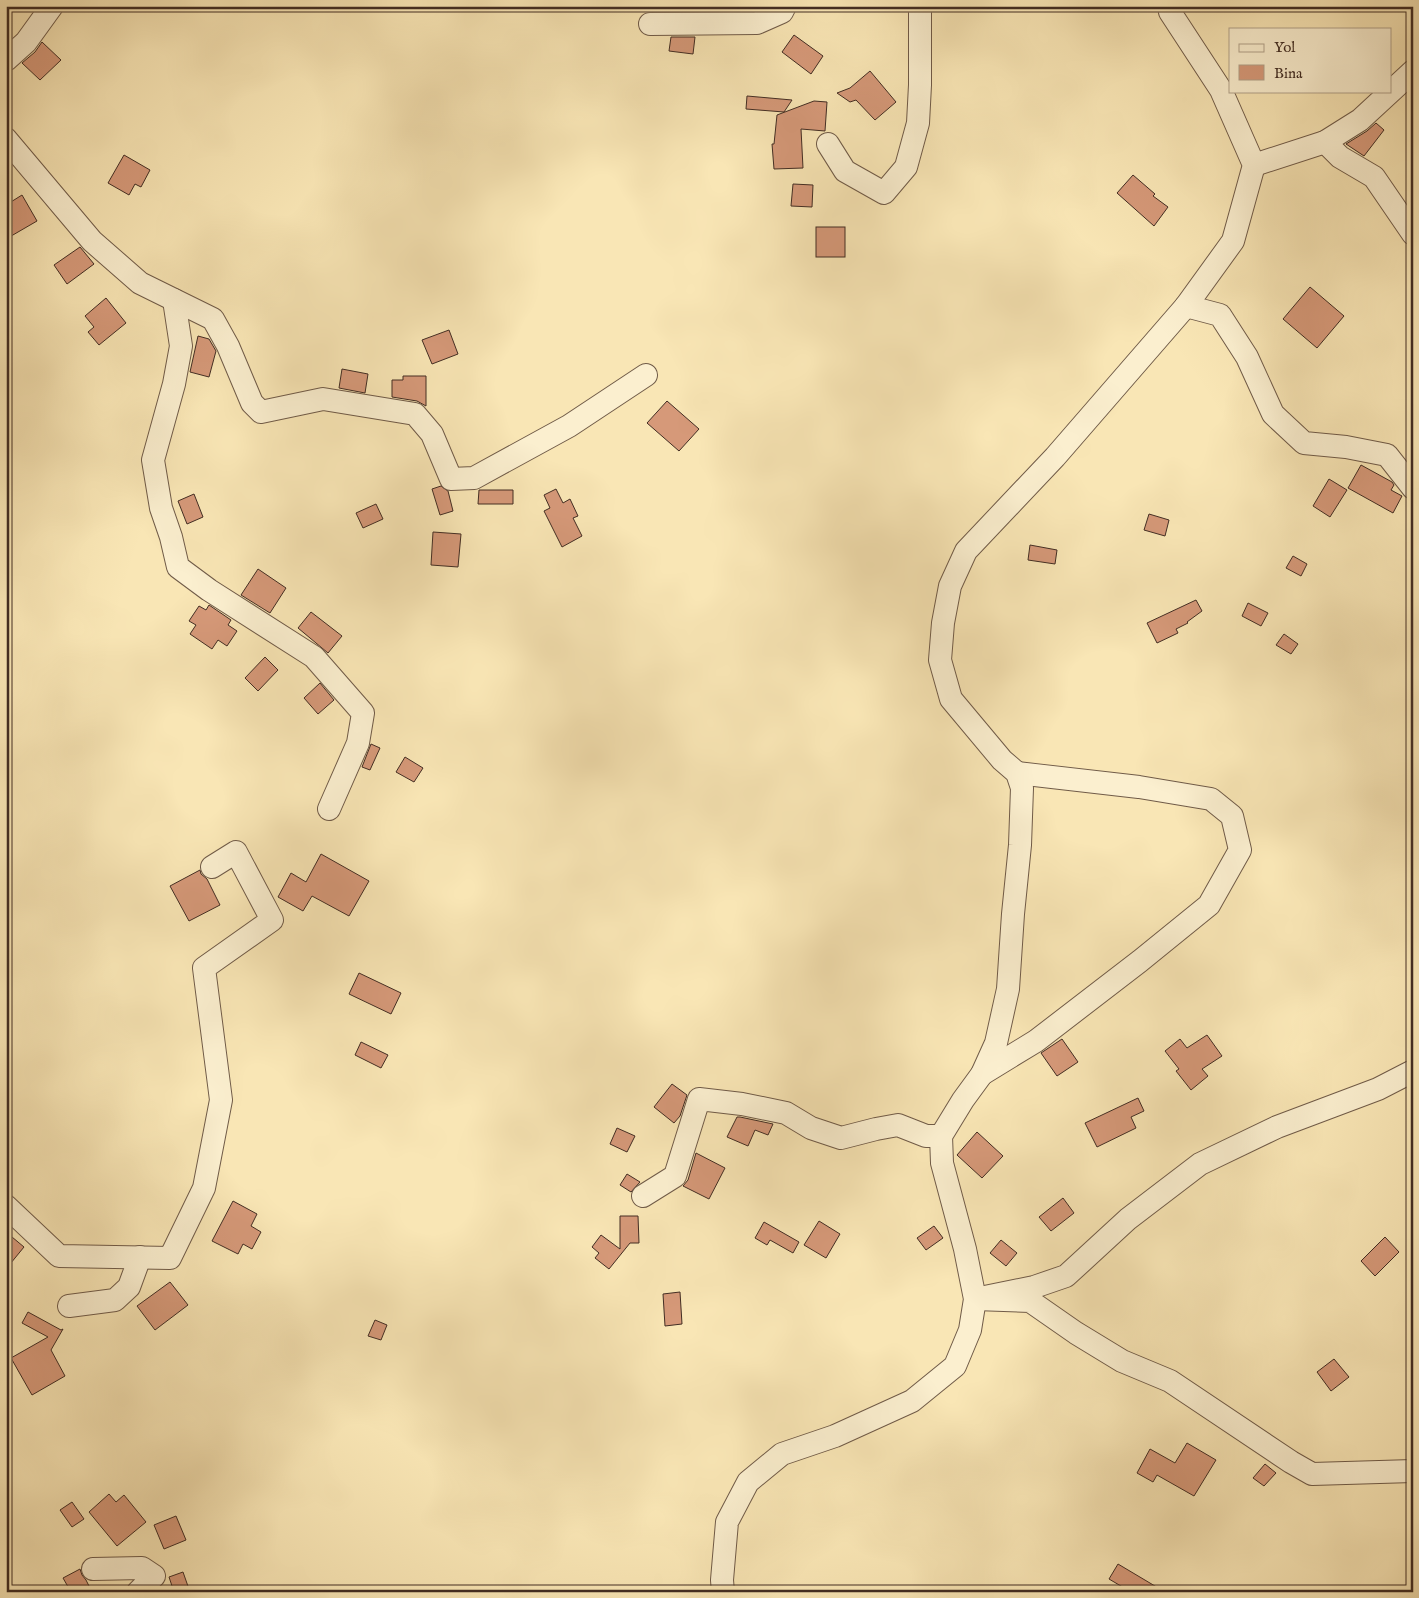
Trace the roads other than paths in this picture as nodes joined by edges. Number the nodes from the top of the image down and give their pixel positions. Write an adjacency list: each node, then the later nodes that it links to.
1 (52, 6): 6 (street)
2 (785, 6): 5 (street)
3 (920, 6): 12 (street)
4 (1169, 6): 13 (street)
5 (650, 24)
6 (6, 60)
7 (1413, 71): 8 (street)
8 (1392, 90)
9 (1390, 92): 11 (street)
10 (6, 139): 15 (street)
11 (1325, 142): 13 (street); 14 (street)
12 (828, 144)
13 (1254, 165): 16 (street)
14 (1413, 234)
15 (174, 300): 17 (street); 20 (street)
16 (1186, 306): 18 (street); 19 (street)
17 (646, 375)
18 (1413, 488)
19 (1017, 773): 23 (street); 23 (street)
20 (329, 809)
21 (212, 867): 29 (street)
22 (1413, 1071): 25 (street)
23 (982, 1074): 26 (street)
24 (1413, 1084): 25 (street)
25 (1378, 1089): 30 (street)
26 (941, 1136): 27 (street); 30 (street)
27 (643, 1196)
28 (6, 1206): 29 (street)
29 (140, 1258): 31 (street)
30 (975, 1298): 32 (street); 35 (street)
31 (69, 1306)
32 (1413, 1471)
33 (93, 1569): 34 (street)
34 (138, 1592)
35 (723, 1592)

